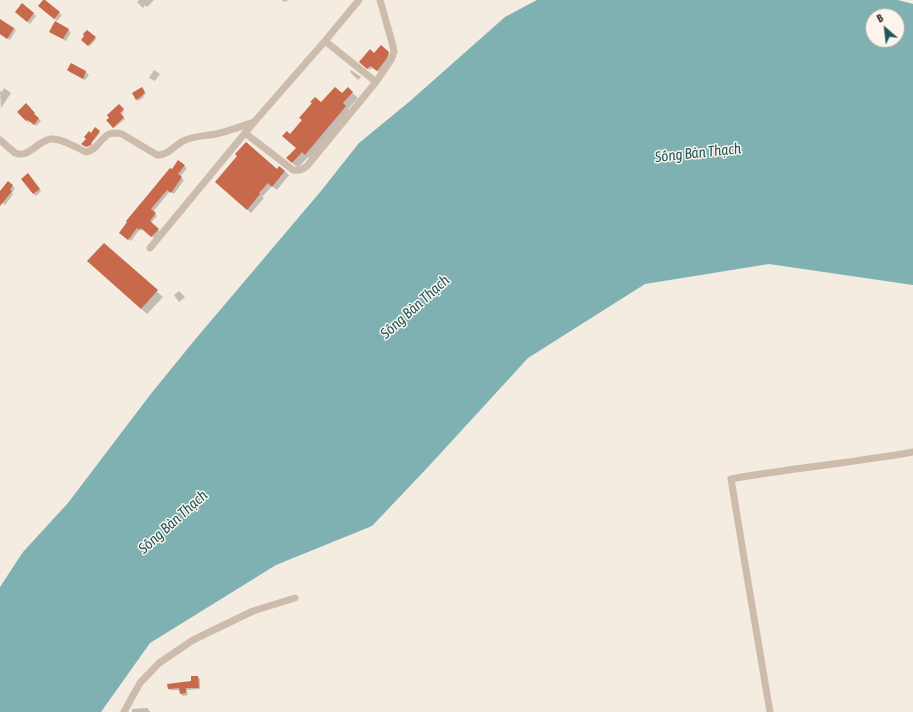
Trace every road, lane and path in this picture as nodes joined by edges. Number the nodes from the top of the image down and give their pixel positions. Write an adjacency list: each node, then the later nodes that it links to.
1 (359, 0): 3 (street)
2 (380, 0): 4 (street)
3 (325, 40): 4 (street); 5 (street)
4 (376, 82): 6 (street)
5 (255, 121): 6 (street); 7 (street)
6 (245, 133): 8 (street)
7 (0, 140)
8 (150, 248)
9 (913, 452): 12 (street)
10 (295, 598): 11 (street)
11 (124, 712)
12 (770, 712)

